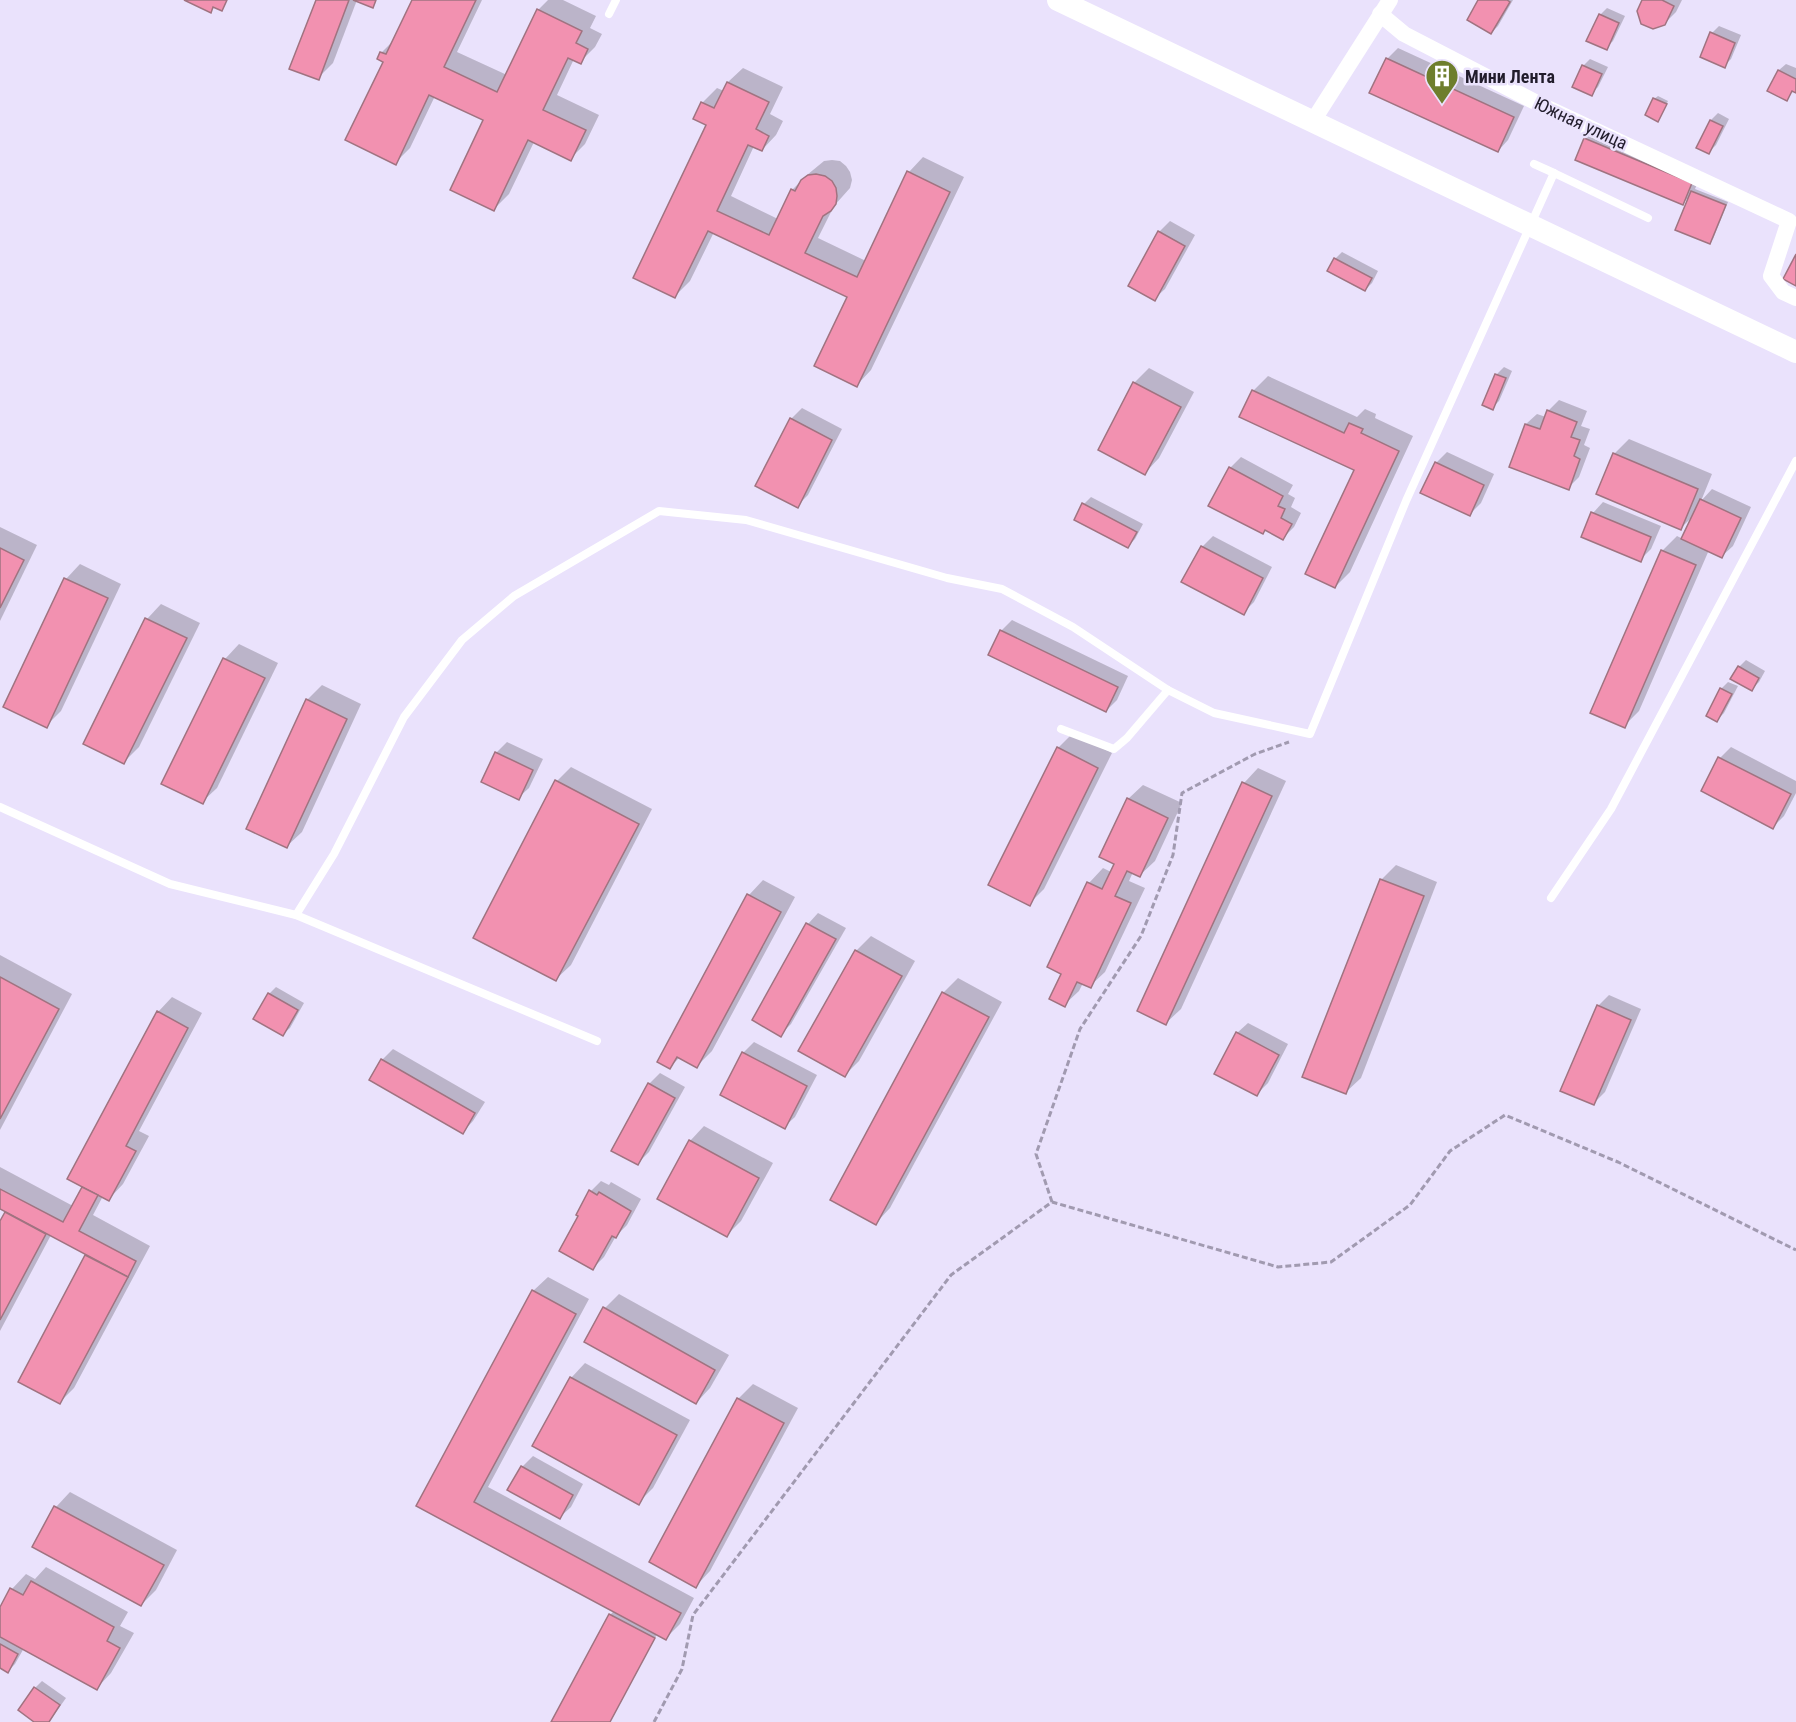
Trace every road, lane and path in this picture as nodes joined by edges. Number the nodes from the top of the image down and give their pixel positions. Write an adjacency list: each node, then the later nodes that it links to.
1 (616, 0): 5 (lane)
2 (1058, 0): 6 (main road)
3 (1390, 0): 4 (street)
4 (1380, 14): 6 (street); 11 (street, Южная улица)
5 (609, 15)
6 (1313, 121): 10 (main road)
7 (1533, 164): 8 (lane)
8 (1554, 173): 9 (lane); 10 (lane)
9 (1648, 218)
10 (1530, 225): 12 (main road); 16 (lane)
11 (1796, 298)
12 (1796, 352)
13 (1796, 461): 18 (lane)
14 (1168, 690): 15 (lane); 16 (lane); 19 (lane)
15 (1061, 729)
16 (1310, 734): 21 (path)
17 (0, 807): 19 (lane)
18 (1551, 898)
19 (296, 915): 20 (lane)
20 (597, 1041)
21 (1052, 1202): 22 (path); 23 (path)
22 (1796, 1250)
23 (654, 1722)

